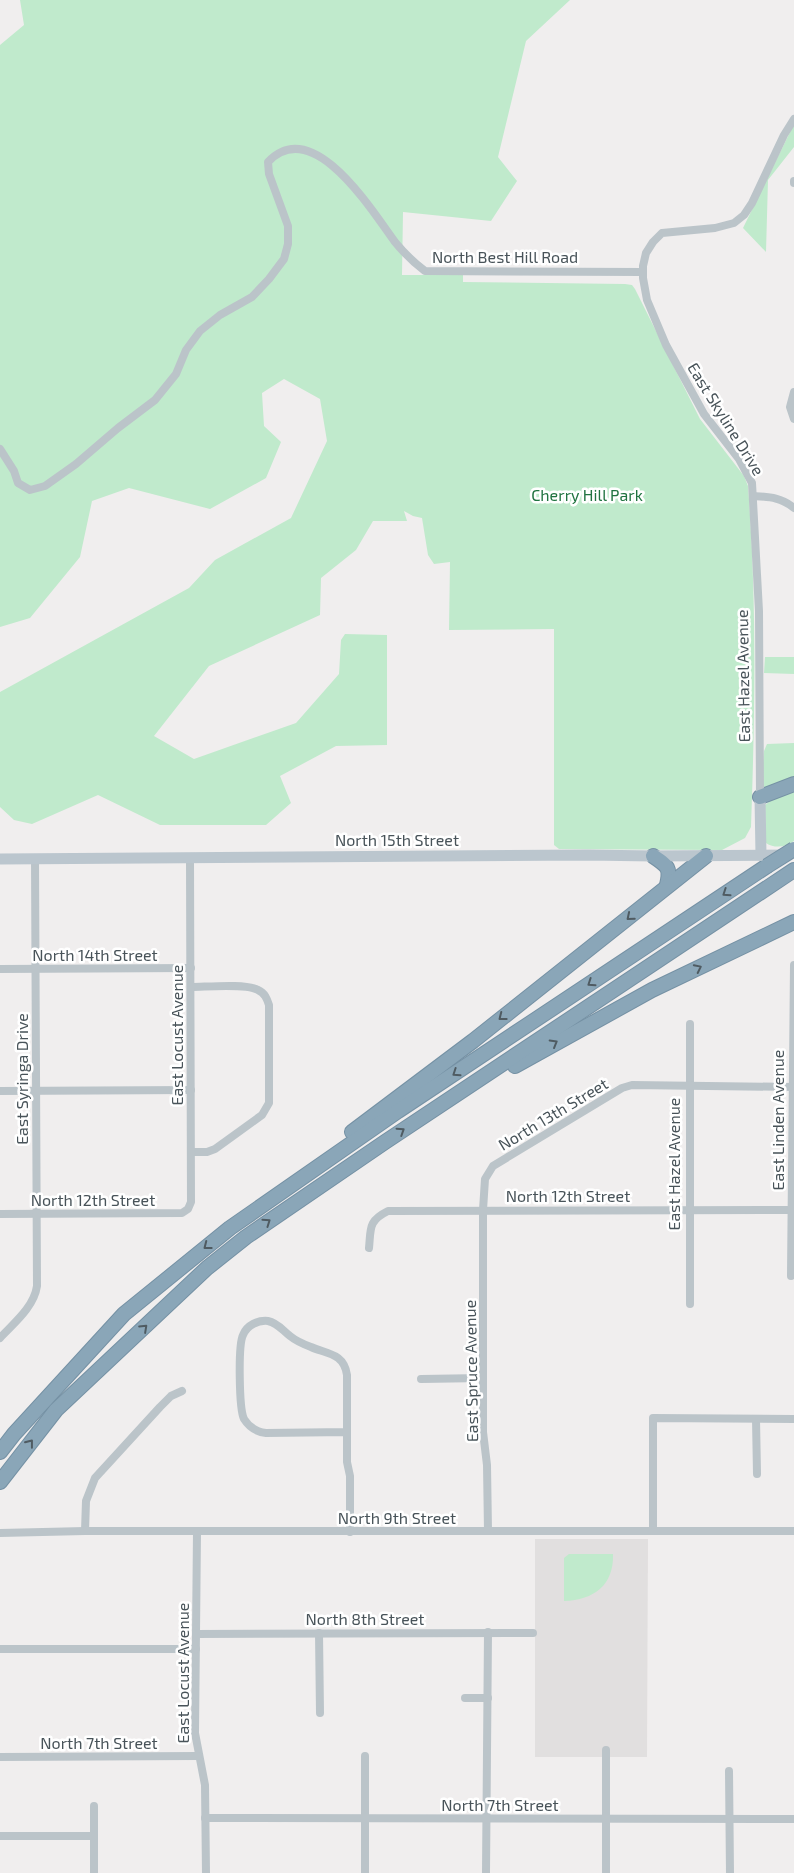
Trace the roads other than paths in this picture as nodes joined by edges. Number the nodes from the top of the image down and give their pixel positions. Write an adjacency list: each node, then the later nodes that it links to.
1 (794, 119): 2 (street, East Skyline Drive)
2 (643, 272): 5 (street, North Best Hill Road); 6 (street, East Skyline Drive)
3 (794, 392): 4 (street)
4 (794, 419)
5 (0, 449)
6 (753, 496): 7 (street); 9 (street, East Hazel Avenue)
7 (794, 508)
8 (794, 784): 9 (highway)
9 (760, 797): 17 (main road, East Hazel Avenue)
10 (794, 849): 17 (highway, bridge)
11 (794, 855): 17 (main road, North 15th Street)
12 (653, 856): 13 (main road, North 15th Street); 16 (main road, North 15th Street); 19 (highway)
13 (706, 856): 17 (main road, North 15th Street); 19 (highway)
14 (0, 859): 15 (main road, North 15th Street)
15 (35, 859): 16 (main road, North 15th Street); 24 (street, East Syringa Drive)
16 (190, 859): 22 (street, East Locust Avenue)
17 (764, 861): 34 (highway, one-way to 34)
18 (794, 870): 32 (highway)
19 (667, 885): 34 (highway, one-way to 34)
20 (794, 922): 32 (highway, one-way to 20)
21 (794, 965): 28 (street, East Linden Avenue)
22 (191, 968): 24 (street, North 14th Street); 25 (street, East Locust Avenue)
23 (0, 969): 24 (street, North 14th Street)
24 (36, 969): 31 (street, East Syringa Drive)
25 (191, 987): 29 (street, East Locust Avenue); 33 (street)
26 (690, 1024): 27 (street, East Hazel Avenue)
27 (690, 1086): 28 (street, North 13th Street); 35 (street, East Hazel Avenue); 36 (street, North 13th Street)
28 (793, 1087): 37 (street, East Linden Avenue)
29 (191, 1090): 31 (street); 33 (street, East Locust Avenue)
30 (0, 1091): 31 (street)
31 (36, 1091): 40 (street, East Syringa Drive)
32 (450, 1099): 53 (highway, one-way to 32)
33 (191, 1152): 38 (street, East Locust Avenue)
34 (277, 1194): 51 (highway, one-way to 51)
35 (690, 1209): 36 (street, North 12th Street); 37 (street, North 12th Street); 43 (street, East Hazel Avenue)
36 (483, 1210): 41 (street, North 12th Street); 46 (street, East Spruce Avenue)
37 (793, 1210): 42 (street, East Linden Avenue)
38 (186, 1211): 40 (street, North 12th Street)
39 (0, 1214): 40 (street, North 12th Street)
40 (37, 1214): 44 (street, East Syringa Drive)
41 (369, 1248)
42 (792, 1276)
43 (690, 1304)
44 (0, 1338)
45 (421, 1378): 46 (street)
46 (483, 1378): 55 (street, East Spruce Avenue)
47 (182, 1391): 54 (street)
48 (756, 1419): 49 (street); 52 (street); 58 (street)
49 (794, 1419)
50 (347, 1432): 50 (street); 57 (street)
51 (0, 1452)
52 (757, 1474)
53 (0, 1482)
54 (85, 1531): 56 (street, North 9th Street); 60 (street, North 9th Street)
55 (488, 1531): 57 (street, North 9th Street); 58 (street, North 9th Street)
56 (197, 1532): 57 (street, North 9th Street); 64 (street, East Locust Avenue)
57 (350, 1532)
58 (653, 1532): 59 (street, North 9th Street)
59 (794, 1532)
60 (0, 1533)
61 (488, 1632): 62 (street, North 8th Street); 63 (street, North 8th Street); 68 (street)
62 (533, 1632)
63 (319, 1633): 64 (street, North 8th Street); 69 (street)
64 (196, 1634): 66 (street, East Locust Avenue)
65 (0, 1649): 66 (street)
66 (196, 1649): 71 (street, East Locust Avenue)
67 (465, 1698): 68 (street)
68 (488, 1698): 78 (street)
69 (320, 1713)
70 (606, 1750): 79 (street)
71 (198, 1756): 73 (street, North 7th Street); 76 (street, East Locust Avenue)
72 (366, 1756): 77 (street)
73 (0, 1757)
74 (729, 1771): 80 (street)
75 (94, 1806): 83 (street)
76 (206, 1818): 77 (street, North 7th Street); 85 (street, East Locust Avenue)
77 (366, 1818): 78 (street, North 7th Street); 86 (street)
78 (486, 1819): 79 (street, North 7th Street); 87 (street)
79 (606, 1819): 80 (street, North 7th Street); 88 (street)
80 (729, 1819): 81 (street, North 7th Street); 89 (street)
81 (794, 1819)
82 (0, 1836): 83 (street)
83 (94, 1836): 84 (street)
84 (94, 1873)
85 (206, 1873)
86 (365, 1873)
87 (486, 1873)
88 (606, 1873)
89 (730, 1873)

